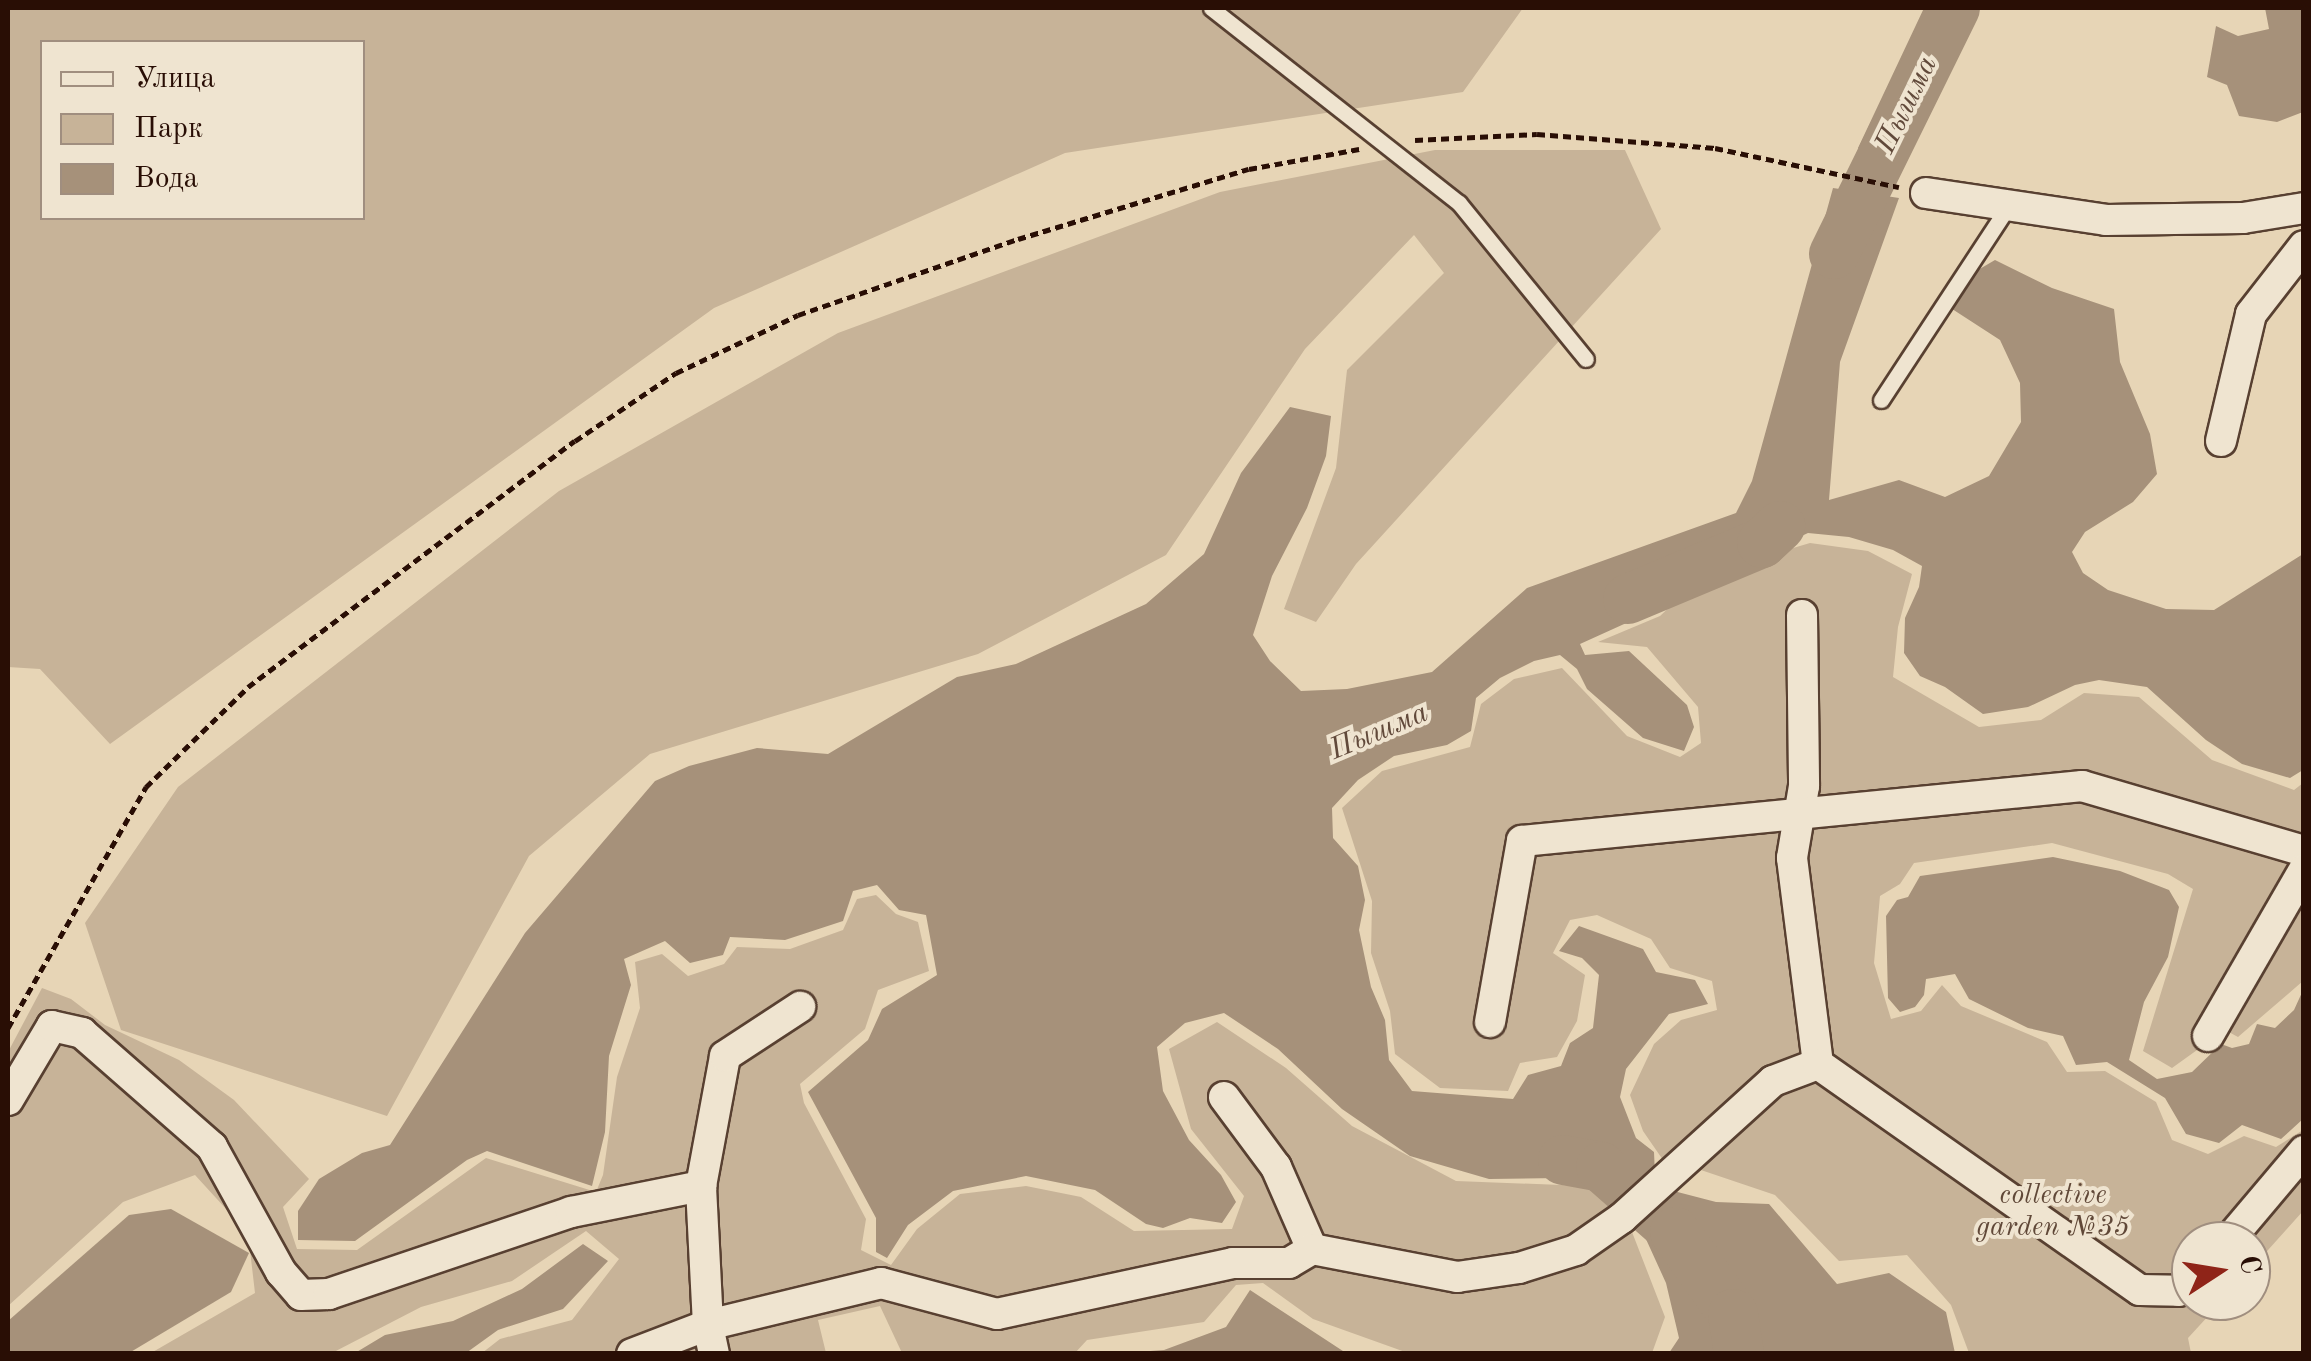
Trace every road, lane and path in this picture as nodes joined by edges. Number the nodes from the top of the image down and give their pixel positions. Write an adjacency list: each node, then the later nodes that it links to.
1 (1211, 8): 2 (lane)
2 (1387, 144): 3 (path); 7 (lane); 16 (path)
3 (1926, 193): 4 (street)
4 (2008, 207): 5 (street); 8 (lane)
5 (2304, 208)
6 (2304, 246): 9 (street)
7 (1586, 358)
8 (1881, 400)
9 (2221, 441)
10 (1802, 615): 11 (street)
11 (1796, 814): 12 (street); 15 (street); 18 (street)
12 (2304, 851)
13 (2304, 870): 17 (street)
14 (800, 1007): 22 (street)
15 (1490, 1022)
16 (8, 1028)
17 (2208, 1036)
18 (1818, 1064): 24 (street); 25 (street)
19 (1224, 1097): 24 (street)
20 (8, 1100): 22 (street)
21 (2304, 1151): 23 (street)
22 (701, 1186): 26 (street)
23 (2245, 1221)
24 (1301, 1256): 26 (street)
25 (2171, 1291)
26 (711, 1339): 27 (street)
27 (632, 1354)

